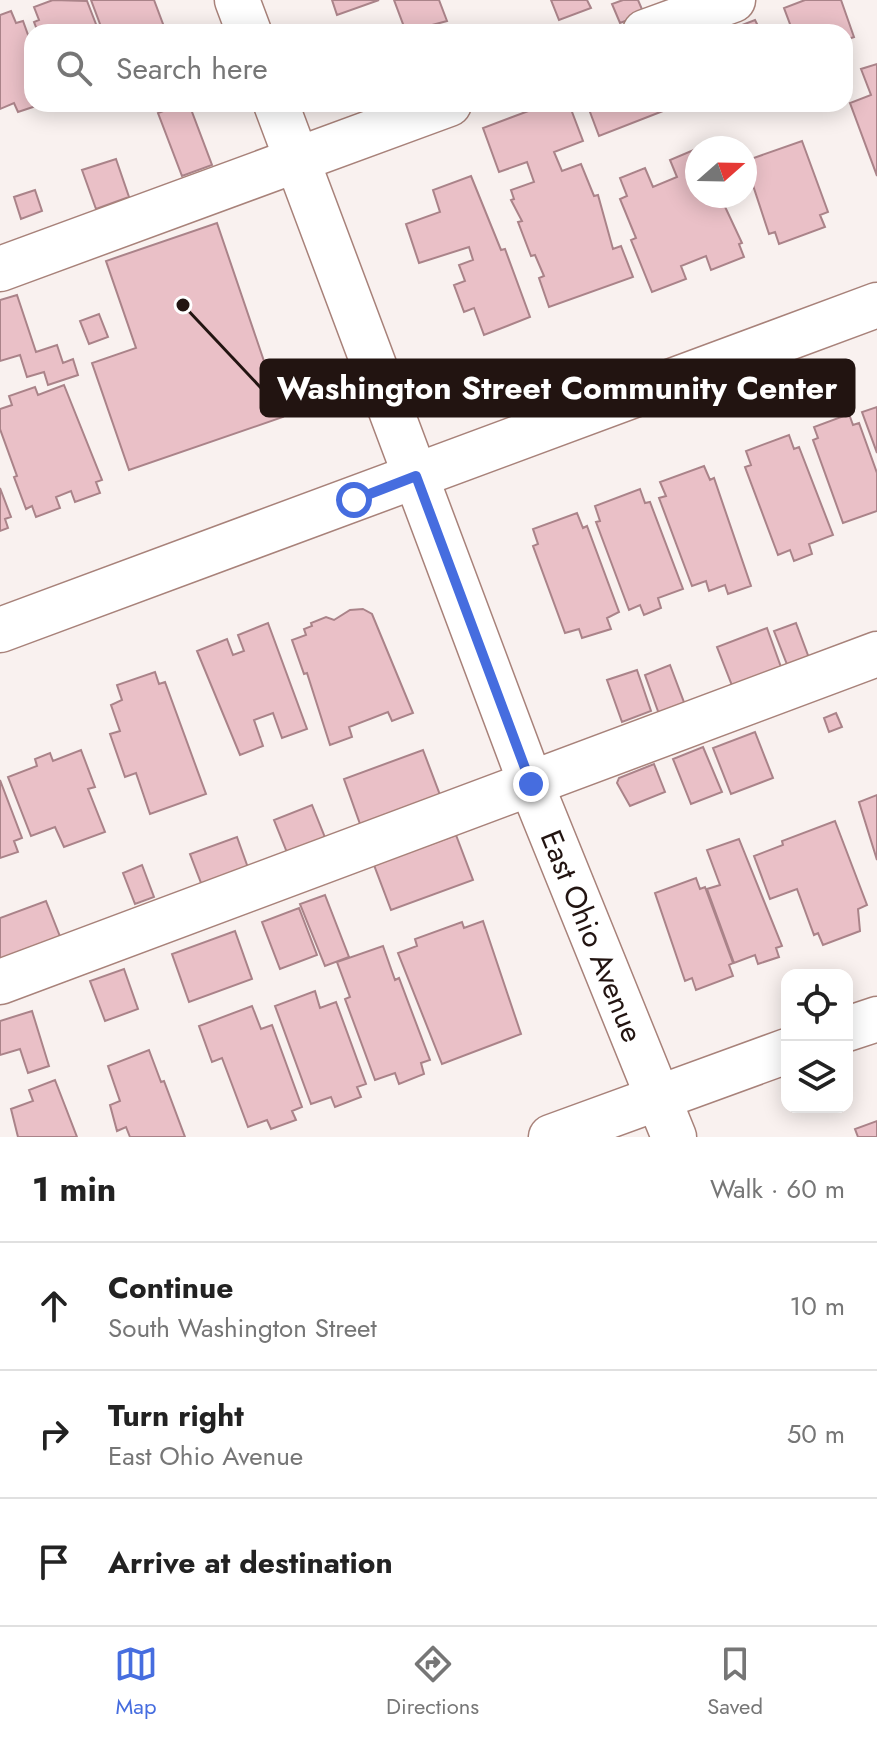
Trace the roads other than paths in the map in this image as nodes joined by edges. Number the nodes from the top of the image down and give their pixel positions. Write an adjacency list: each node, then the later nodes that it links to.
1 (237, 0): 3 (street)
2 (733, 0): 4 (street)
3 (246, 24)
4 (667, 24)
5 (279, 112): 7 (street, East Ohio Avenue)
6 (427, 112): 7 (street)
7 (297, 159): 8 (street); 10 (street, East Ohio Avenue)
8 (0, 269)
9 (877, 305): 10 (street)
10 (416, 476): 11 (street); 13 (street, East Ohio Avenue)
11 (0, 630)
12 (877, 654): 13 (street)
13 (531, 784): 14 (street); 18 (street, East Ohio Avenue)
14 (0, 982)
15 (877, 1019): 16 (street)
16 (853, 1027)
17 (781, 1053): 18 (street)
18 (658, 1097): 19 (street); 20 (street, East Ohio Avenue)
19 (551, 1137)
20 (674, 1137)

